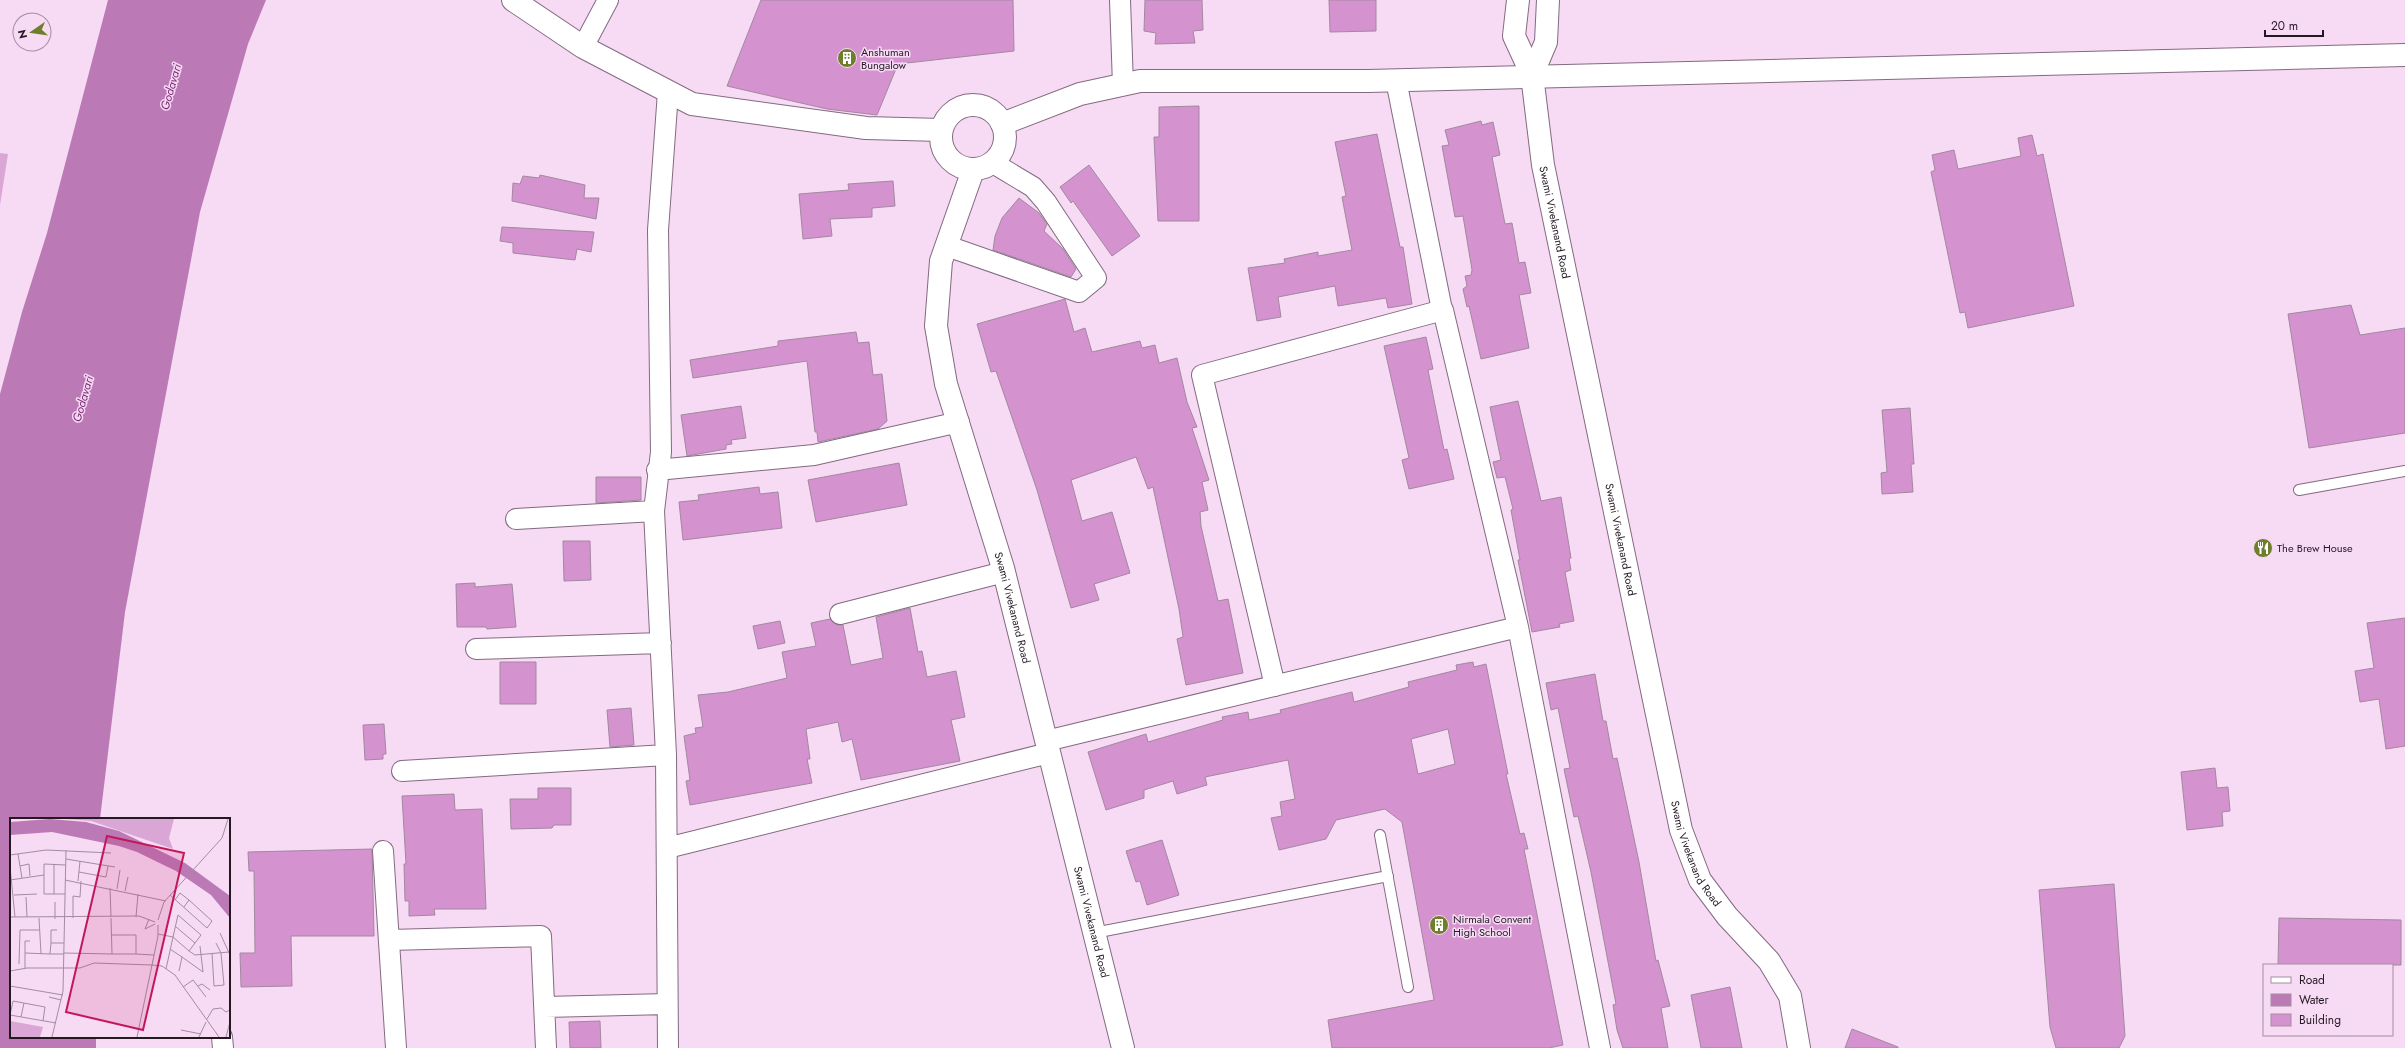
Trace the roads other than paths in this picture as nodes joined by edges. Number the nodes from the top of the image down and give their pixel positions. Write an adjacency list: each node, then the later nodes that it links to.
1 (514, 0): 6 (main road)
2 (608, 0): 6 (street)
3 (1120, 0): 10 (street)
4 (1518, 0): 8 (main road)
5 (1548, 0): 8 (main road)
6 (583, 47): 11 (main road)
7 (2405, 55): 8 (main road)
8 (1532, 75): 9 (main road); 49 (main road, Swami Vivekanand Road)
9 (1396, 80): 10 (main road); 17 (street)
10 (1123, 84): 12 (main road)
11 (668, 92): 13 (main road); 19 (street)
12 (1002, 124): 13 (main road); 14 (main road)
13 (941, 130): 15 (main road)
14 (993, 163): 15 (main road); 16 (street)
15 (972, 170): 16 (main road, Swami Vivekanand Road)
16 (947, 246): 18 (main road, Swami Vivekanand Road)
17 (1442, 310): 26 (street); 29 (street)
18 (958, 422): 19 (street); 24 (main road, Swami Vivekanand Road)
19 (657, 470): 22 (street)
20 (2405, 471): 21 (lane)
21 (2299, 490)
22 (654, 511): 23 (street); 27 (street)
23 (516, 519)
24 (1004, 572): 25 (street); 30 (main road, Swami Vivekanand Road)
25 (840, 614)
26 (1518, 628): 29 (street); 48 (street)
27 (661, 643): 28 (street); 31 (street)
28 (476, 649)
29 (1275, 686): 30 (street)
30 (1048, 747): 34 (street); 37 (main road, Swami Vivekanand Road)
31 (666, 755): 32 (street); 34 (street)
32 (402, 771)
33 (1380, 835): 36 (lane)
34 (667, 848): 40 (street)
35 (384, 852): 38 (street)
36 (1388, 876): 37 (lane); 39 (lane)
37 (1094, 933): 47 (main road, Swami Vivekanand Road)
38 (390, 940): 41 (street); 44 (street)
39 (1408, 987)
40 (667, 1004): 41 (street); 46 (street)
41 (545, 1007): 45 (street)
42 (222, 1038): 43 (street)
43 (223, 1048)
44 (396, 1048)
45 (546, 1048)
46 (668, 1048)
47 (1123, 1048)
48 (1600, 1048)
49 (1799, 1048)

